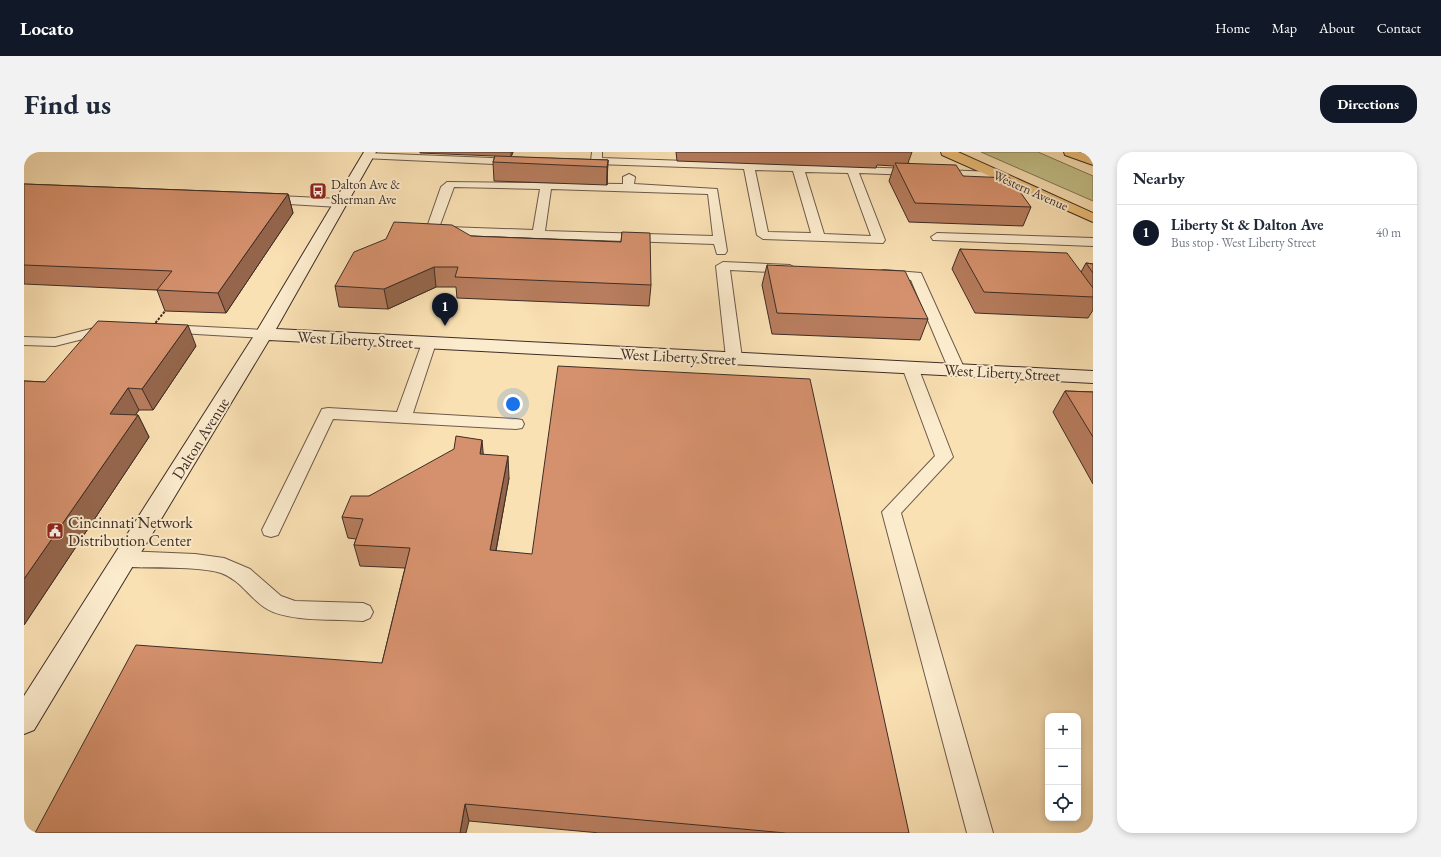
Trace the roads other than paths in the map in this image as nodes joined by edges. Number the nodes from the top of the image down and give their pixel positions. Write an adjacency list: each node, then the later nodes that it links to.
1 (597, 152): 7 (lane)
2 (947, 152): 12 (main road, Western Avenue)
3 (1070, 152): 6 (main road)
4 (368, 154): 8 (lane); 16 (main road, Dalton Avenue)
5 (645, 157): 7 (lane); 9 (lane)
6 (1093, 161)
7 (629, 162): 14 (lane)
8 (531, 163)
9 (749, 166): 10 (lane); 20 (lane)
10 (798, 168): 11 (lane); 20 (lane)
11 (852, 170): 12 (lane); 20 (lane)
12 (997, 175): 17 (main road, Western Avenue)
13 (546, 185): 14 (lane); 18 (lane); 18 (lane)
14 (628, 187): 21 (lane)
15 (246, 199): 16 (main road)
16 (339, 203): 28 (main road, Dalton Avenue)
17 (1093, 218)
18 (538, 234): 21 (lane)
19 (936, 237): 22 (lane)
20 (820, 238)
21 (719, 240): 23 (lane)
22 (1093, 242)
23 (723, 266): 24 (lane); 31 (lane)
24 (800, 270)
25 (870, 274): 33 (lane)
26 (123, 326): 29 (lane)
27 (150, 330): 28 (lane)
28 (264, 334): 30 (main road, West Liberty Street); 38 (main road, Dalton Avenue)
29 (24, 341)
30 (429, 343): 31 (main road, West Liberty Street); 35 (lane)
31 (734, 358): 32 (main road, West Liberty Street)
32 (910, 367): 33 (main road, West Liberty Street); 41 (lane)
33 (957, 370): 34 (main road, West Liberty Street)
34 (1093, 377)
35 (403, 418): 36 (lane); 37 (lane)
36 (516, 424)
37 (271, 530)
38 (124, 559): 39 (lane); 40 (main road, Dalton Avenue)
39 (363, 612)
40 (24, 721)
41 (980, 833)

